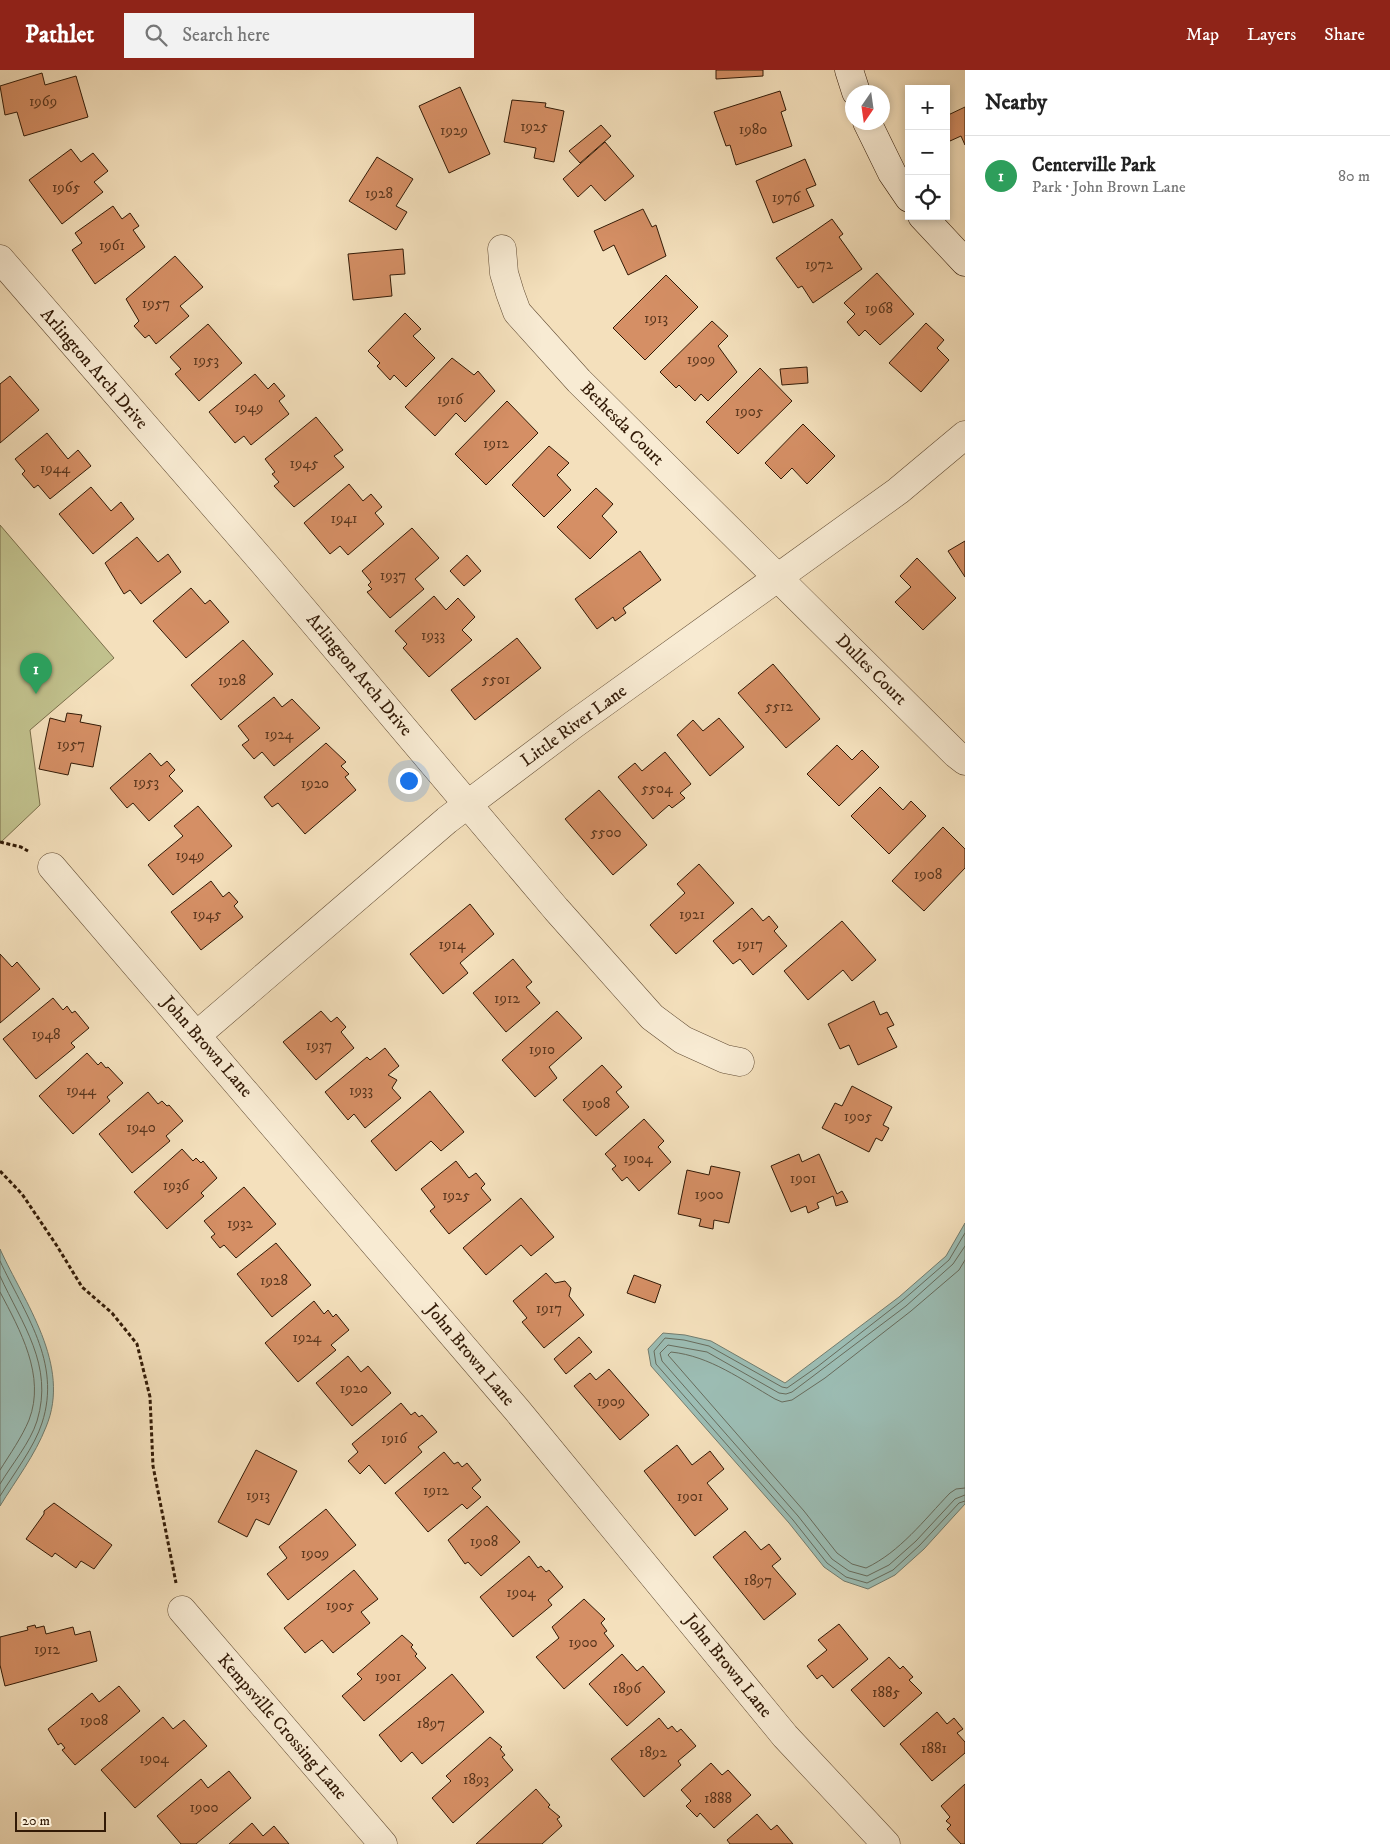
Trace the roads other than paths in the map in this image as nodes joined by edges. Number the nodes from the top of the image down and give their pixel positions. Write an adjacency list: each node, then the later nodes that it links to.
1 (849, 70): 2 (street)
2 (854, 85)
3 (871, 130): 4 (street)
4 (905, 192)
5 (926, 220): 8 (street)
6 (502, 249): 10 (street, Bethesda Court)
7 (0, 259): 12 (street, Arlington Arch Drive)
8 (965, 262)
9 (965, 435): 10 (street, Little River Lane)
10 (778, 578): 11 (street, Dulles Court); 12 (street, Little River Lane)
11 (965, 761)
12 (468, 804): 14 (street, Little River Lane); 15 (street, Arlington Arch Drive)
13 (52, 866): 14 (street, John Brown Lane)
14 (197, 1035): 18 (street, John Brown Lane)
15 (740, 1062)
16 (182, 1610): 17 (street, Kempsville Crossing Lane)
17 (383, 1844)
18 (886, 1844)

